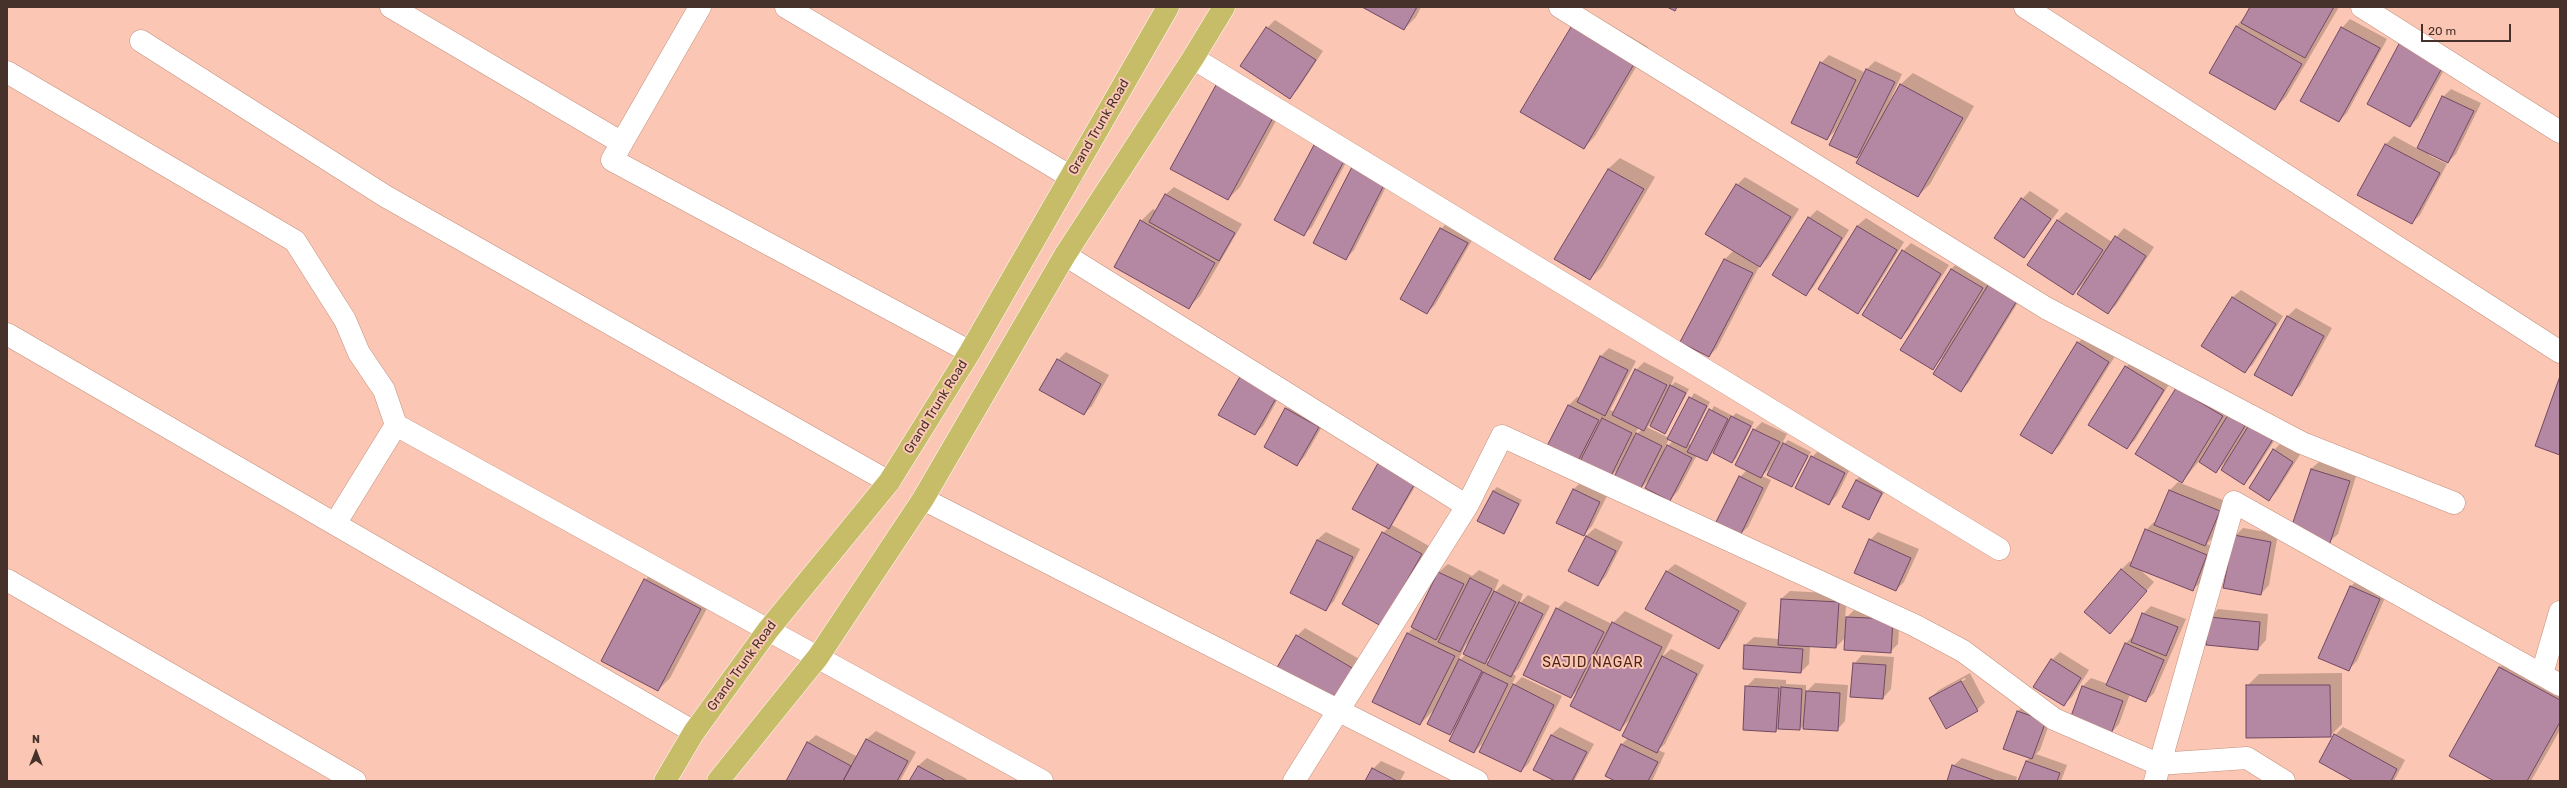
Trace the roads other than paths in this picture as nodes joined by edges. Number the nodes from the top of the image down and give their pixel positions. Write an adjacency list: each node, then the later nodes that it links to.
1 (390, 7): 13 (street)
2 (700, 7): 13 (street)
3 (786, 7): 14 (street)
4 (1168, 7): 14 (main road, Grand Trunk Road)
5 (1224, 7): 10 (main road)
6 (1560, 7): 22 (street)
7 (2025, 7): 18 (street)
8 (2362, 7): 12 (street)
9 (141, 41): 20 (street)
10 (1193, 58): 15 (main road); 25 (street)
11 (7, 72): 19 (street)
12 (2560, 132)
13 (622, 143): 17 (street)
14 (1071, 177): 17 (main road, Grand Trunk Road)
15 (1065, 255): 21 (main road); 23 (street)
16 (7, 334): 24 (street)
17 (970, 352): 20 (main road, Grand Trunk Road)
18 (2560, 352)
19 (396, 425): 24 (street); 28 (street)
20 (889, 482): 28 (main road, Grand Trunk Road)
21 (922, 499): 29 (main road); 32 (street)
22 (2454, 503)
23 (1467, 506): 32 (street); 34 (street)
24 (335, 524): 33 (street)
25 (1999, 549)
26 (7, 580): 35 (street)
27 (2560, 612): 30 (street)
28 (768, 630): 29 (street); 33 (main road, Grand Trunk Road)
29 (818, 657): 37 (main road); 38 (street)
30 (2542, 674): 31 (street); 34 (street)
31 (2560, 685)
32 (1338, 711): 39 (street); 40 (street)
33 (694, 732): 36 (main road, Grand Trunk Road)
34 (2156, 773): 41 (street)
35 (355, 781)
36 (665, 781)
37 (718, 781)
38 (1042, 781)
39 (1294, 781)
40 (1477, 781)
41 (2284, 781)

